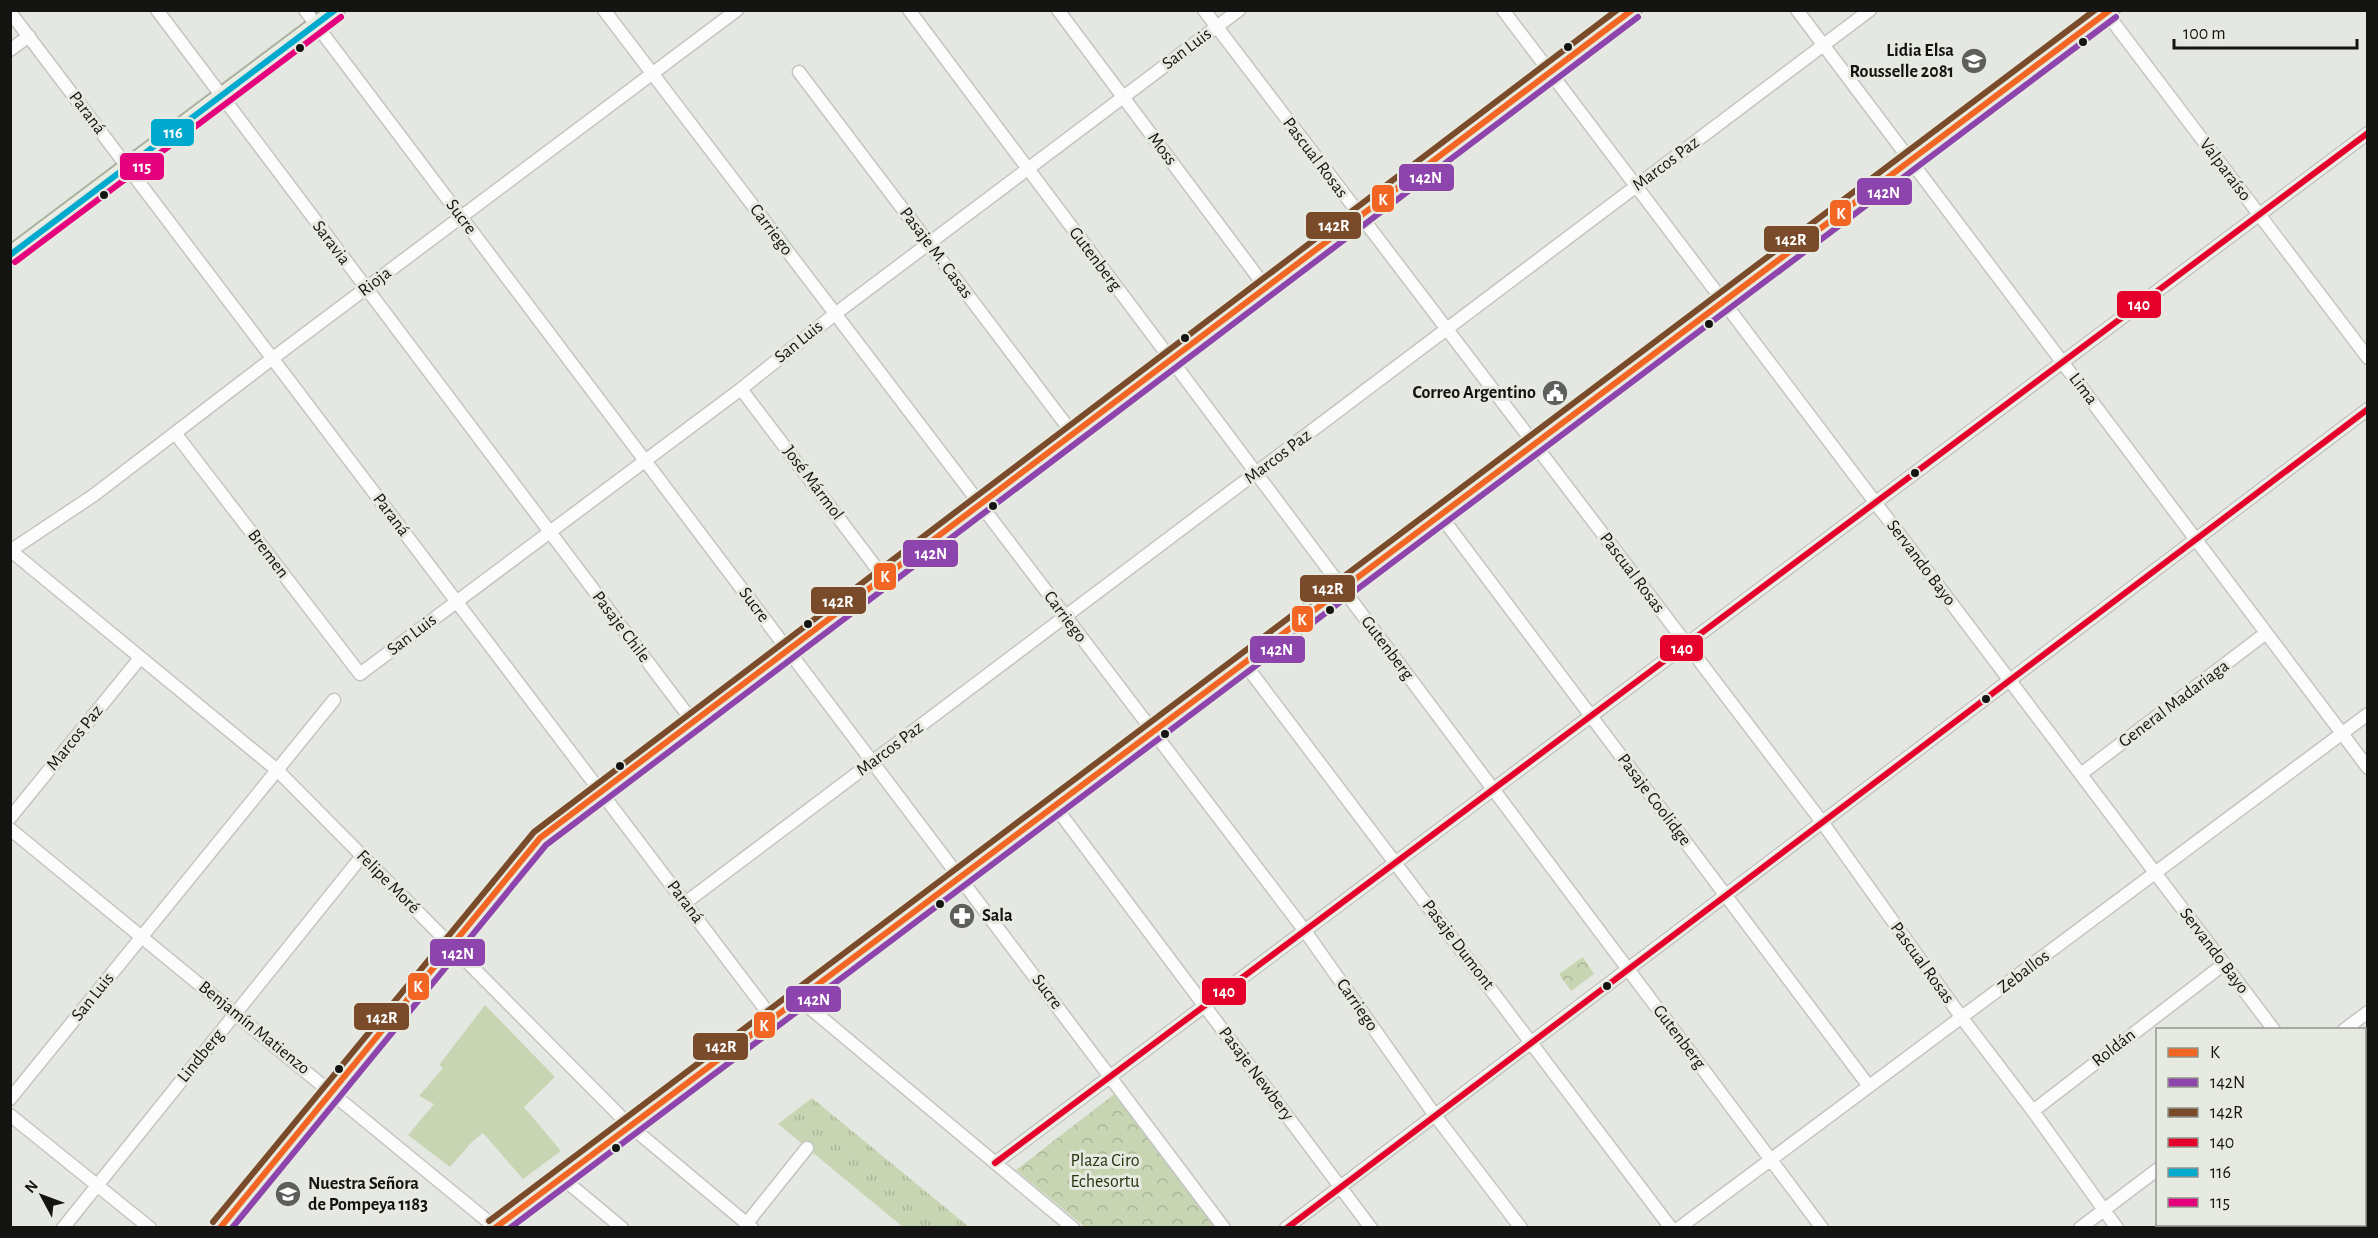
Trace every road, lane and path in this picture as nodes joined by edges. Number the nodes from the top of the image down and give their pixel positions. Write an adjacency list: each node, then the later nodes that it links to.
1 (157, 10): 24 (street, Saravia)
2 (305, 10): 16 (street, Sucre)
3 (336, 10): 16 (main road)
4 (603, 10): 23 (street, Carriego)
5 (737, 10): 23 (street, Rioja)
6 (909, 10): 29 (street, Gutenberg)
7 (1058, 10): 25 (street, Moss)
8 (1204, 10): 17 (street, Pascual Rosas)
9 (1239, 10): 17 (street, San Luis)
10 (1503, 10): 22 (street, Servando Bayo)
11 (1633, 10): 22 (main road)
12 (1797, 10): 19 (street, Lima)
13 (1870, 10): 19 (street, Marcos Paz)
14 (10, 12): 18 (street, Paraná)
15 (2107, 12): 27 (main road); 31 (street, Valparaíso)
16 (316, 26): 24 (main road); 32 (street, Sucre)
17 (1217, 27): 25 (street, San Luis); 33 (street, Pascual Rosas)
18 (29, 36): 20 (street); 28 (street, Paraná)
19 (1824, 46): 27 (street, Lima); 30 (street, Marcos Paz)
20 (10, 50)
21 (800, 72): 34 (street, Pasaje M. Casas)
22 (1551, 73): 30 (street, Servando Bayo); 33 (main road)
23 (652, 74): 32 (street, Rioja); 39 (street, Carriego)
24 (221, 96): 28 (main road); 36 (street, Saravia)
25 (1123, 97): 29 (street, San Luis); 37 (street, Moss)
26 (2367, 133): 31 (street)
27 (1911, 161): 38 (main road); 44 (street, Lima)
28 (128, 167): 35 (main road); 41 (street, Paraná)
29 (1028, 169): 34 (street, San Luis); 43 (street, Gutenberg)
30 (1637, 187): 38 (street, Servando Bayo); 40 (street, Marcos Paz)
31 (2259, 215): 42 (street, Valparaíso); 44 (street)
32 (461, 217): 36 (street, Rioja); 50 (street, Sucre)
33 (1360, 217): 37 (main road); 40 (street, Pascual Rosas)
34 (928, 243): 39 (street, San Luis); 48 (street, Pasaje M. Casas)
35 (10, 255)
36 (366, 288): 41 (street, Rioja); 55 (street, Saravia)
37 (1266, 288): 43 (main road)
38 (1724, 302): 49 (main road); 52 (street, Servando Bayo)
39 (835, 314): 45 (street, San Luis); 53 (street, Carriego)
40 (1447, 330): 49 (street, Pascual Rosas); 51 (street, Marcos Paz)
41 (273, 358): 47 (street, Rioja); 60 (street, Paraná)
42 (2367, 358)
43 (1171, 360): 48 (main road); 51 (street, Gutenberg)
44 (2063, 363): 52 (street); 56 (street, Lima)
45 (741, 388): 50 (street, San Luis); 58 (street, José Mármol)
46 (2367, 410): 56 (street)
47 (175, 433): 57 (street, Rioja); 67 (street, Bremen)
48 (1073, 434): 53 (main road)
49 (1534, 444): 54 (main road); 63 (street, Pascual Rosas)
50 (645, 461): 55 (street, San Luis); 64 (street, Sucre)
51 (1256, 473): 59 (street, Gutenberg); 61 (street, Marcos Paz)
52 (1876, 503): 63 (street); 68 (street, Servando Bayo)
53 (980, 505): 58 (main road); 61 (street, Carriego)
54 (1440, 515): 59 (main road); 71 (street, Pasaje Coolidge)
55 (550, 532): 60 (street, San Luis); 72 (street, Pasaje Chile)
56 (2196, 539): 62 (street, Lima); 68 (street)
57 (11, 550): 65 (street, Felipe Moré)
58 (884, 578): 64 (main road)
59 (1342, 588): 66 (main road); 79 (street, Gutenberg)
60 (457, 601): 67 (street, San Luis); 80 (street, Paraná)
61 (1065, 617): 73 (street, Carriego); 75 (street, Marcos Paz)
62 (2266, 633): 74 (street, Lima); 78 (street, General Madariaga)
63 (1686, 645): 71 (street); 83 (street, Pascual Rosas)
64 (788, 650): 72 (main road); 75 (street, Sucre)
65 (140, 658): 77 (street, Felipe Moré); 82 (street, Marcos Paz)
66 (1244, 663): 73 (main road); 86 (street, Pasaje Dumont)
67 (360, 674)
68 (2010, 680): 78 (street, Servando Bayo); 83 (street)
69 (334, 700): 77 (street, San Luis)
70 (2367, 714): 74 (street, Zeballos)
71 (1591, 716): 79 (street); 89 (street, Pasaje Coolidge)
72 (693, 722): 80 (main road)
73 (1153, 731): 81 (main road); 91 (street, Carriego)
74 (2342, 734): 76 (street, Lima); 87 (street, Zeballos)
75 (873, 762): 88 (street, Sucre); 90 (street, Marcos Paz)
76 (2367, 768)
77 (277, 770): 85 (street, Felipe Moré); 92 (street, San Luis)
78 (2081, 774): 87 (street, Servando Bayo)
79 (1493, 790): 86 (street); 95 (street, Gutenberg)
80 (600, 792): 90 (street, Paraná); 93 (main road)
81 (1054, 805): 88 (main road); 97 (street, Pasaje Newbery)
82 (10, 818)
83 (1821, 822): 89 (street); 101 (street, Pascual Rosas)
84 (10, 829): 92 (street, Benjamín Matienzo)
85 (362, 856): 93 (street, Felipe Moré); 99 (street, Lindberg)
86 (1396, 863): 91 (street); 104 (street, Pasaje Dumont)
87 (2156, 874): 94 (street, Servando Bayo); 101 (street, Zeballos)
88 (959, 877): 96 (main road); 105 (street, Sucre)
89 (1725, 895): 95 (street); 106 (street, Pasaje Coolidge)
90 (685, 903): 100 (street, Paraná)
91 (1305, 931): 97 (street); 110 (street, Carriego)
92 (142, 937): 99 (street, Benjamín Matienzo); 108 (street, San Luis)
93 (452, 945): 107 (main road); 112 (street, Felipe Moré)
94 (2224, 964): 102 (street, Servando Bayo); 109 (street, Roldán)
95 (1628, 969): 104 (street); 114 (street, Gutenberg)
96 (798, 998): 100 (main road); 115 (street)
97 (1205, 1006): 105 (street); 119 (street, Pasaje Newbery)
98 (2367, 1012): 103 (street)
99 (236, 1013): 107 (street, Benjamín Matienzo); 118 (street, Lindberg)
100 (772, 1018): 112 (main road)
101 (1962, 1018): 106 (street, Zeballos); 109 (street, Pascual Rosas)
102 (2273, 1028)
103 (2345, 1028)
104 (1531, 1042): 110 (street); 132 (street, Pasaje Dumont)
105 (1110, 1077): 115 (street); 128 (street, Sucre)
106 (1868, 1085): 114 (street, Zeballos)
107 (332, 1091): 124 (main road); 125 (street, Benjamín Matienzo)
108 (10, 1099)
109 (2033, 1111): 120 (street, Pascual Rosas)
110 (1434, 1114): 119 (street); 131 (street, Carriego)
111 (10, 1115): 118 (street)
112 (629, 1125): 117 (main road); 121 (street, Felipe Moré)
113 (807, 1148): 121 (street)
114 (1770, 1159): 133 (street, Zeballos); 134 (street, Gutenberg)
115 (995, 1163): 127 (street)
116 (2156, 1170): 120 (street)
117 (561, 1177): 125 (main road); 126 (street)
118 (97, 1185): 122 (street, Lindberg); 123 (street)
119 (1341, 1186): 129 (street); 130 (street, Pasaje Newbery)
120 (2103, 1210): 135 (street); 136 (street, Pascual Rosas)
121 (750, 1225)
122 (63, 1227)
123 (150, 1227)
124 (220, 1227)
125 (495, 1227)
126 (622, 1227)
127 (1073, 1227)
128 (1224, 1227)
129 (1286, 1227)
130 (1371, 1227)
131 (1521, 1227)
132 (1671, 1227)
133 (1679, 1227)
134 (1822, 1227)
135 (2080, 1227)
136 (2116, 1227)

